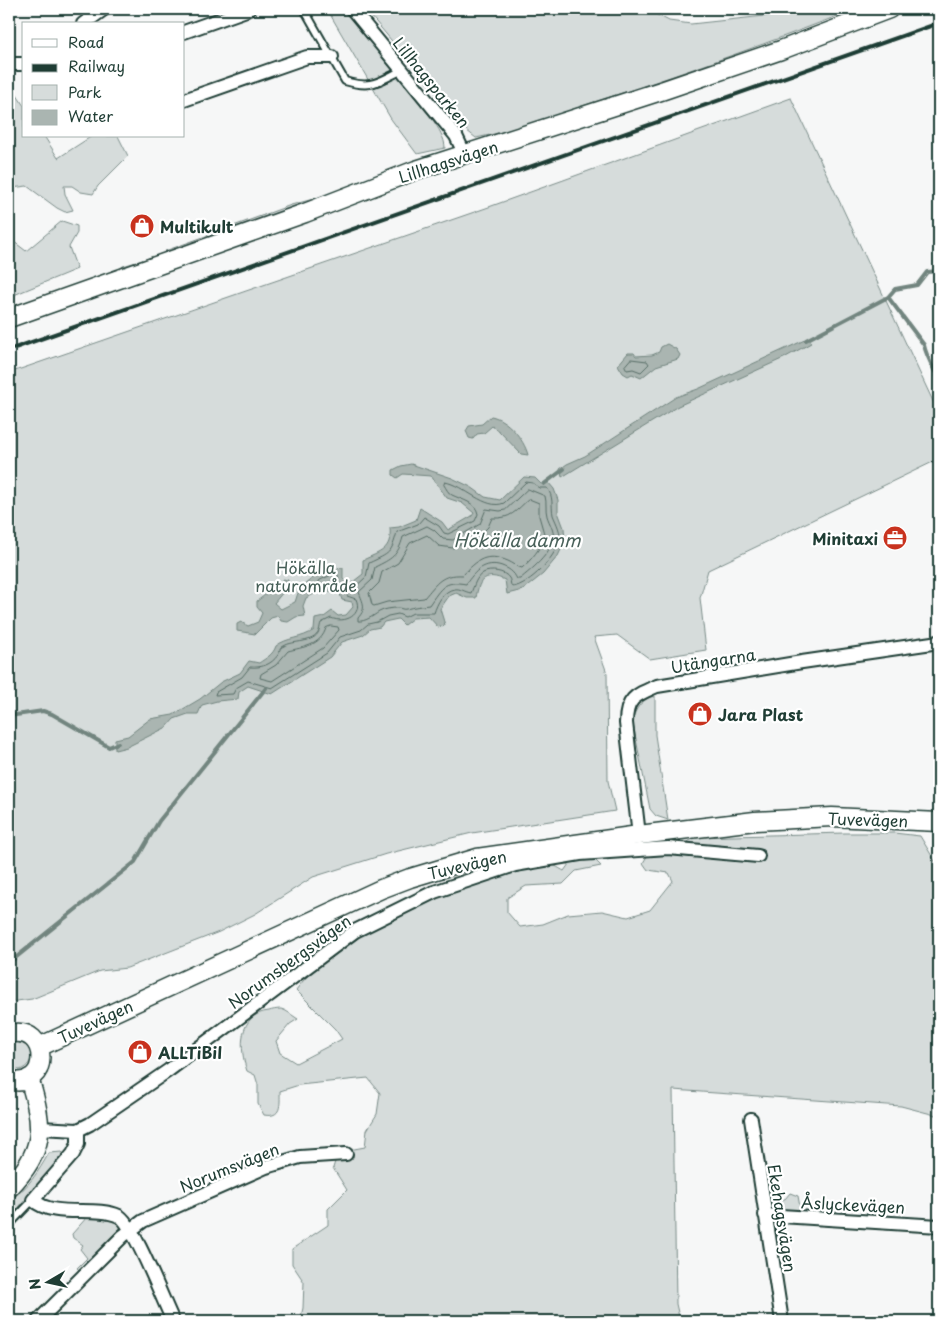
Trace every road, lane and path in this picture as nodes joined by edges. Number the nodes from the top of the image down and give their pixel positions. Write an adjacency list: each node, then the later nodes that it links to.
1 (104, 9): 6 (street)
2 (249, 9): 7 (street)
3 (304, 9): 8 (lane)
4 (352, 9): 11 (street, Lillhagsparken)
5 (889, 9): 13 (street, Lillhagsvägen)
6 (86, 22)
7 (185, 32)
8 (332, 56): 11 (lane); 12 (street)
9 (9, 62): 10 (street)
10 (22, 64)
11 (401, 71): 13 (street, Lillhagsparken)
12 (185, 100)
13 (466, 155): 14 (street, Lillhagsvägen)
14 (9, 318)
15 (939, 642): 17 (street, Utängarna)
16 (936, 823): 17 (street, Tuvevägen)
17 (639, 835): 20 (street, Tuvevägen)
18 (758, 856): 25 (street, Norumsbergsvägen)
19 (9, 1034): 20 (street, Tuvevägen)
20 (39, 1047): 21 (street, Tuvevägen)
21 (29, 1078): 22 (street); 24 (street)
22 (9, 1080)
23 (751, 1120): 29 (street, Ekehagsvägen)
24 (40, 1128): 25 (street); 27 (street)
25 (78, 1130): 28 (street)
26 (346, 1154): 32 (street, Norumsvägen)
27 (9, 1188)
28 (33, 1200): 30 (lane); 32 (street)
29 (765, 1215): 31 (street, Åslyckevägen); 35 (street, Ekehagsvägen)
30 (10, 1224)
31 (939, 1226)
32 (130, 1229): 33 (street, Norumsvägen); 34 (street)
33 (38, 1321)
34 (173, 1321)
35 (782, 1321)

